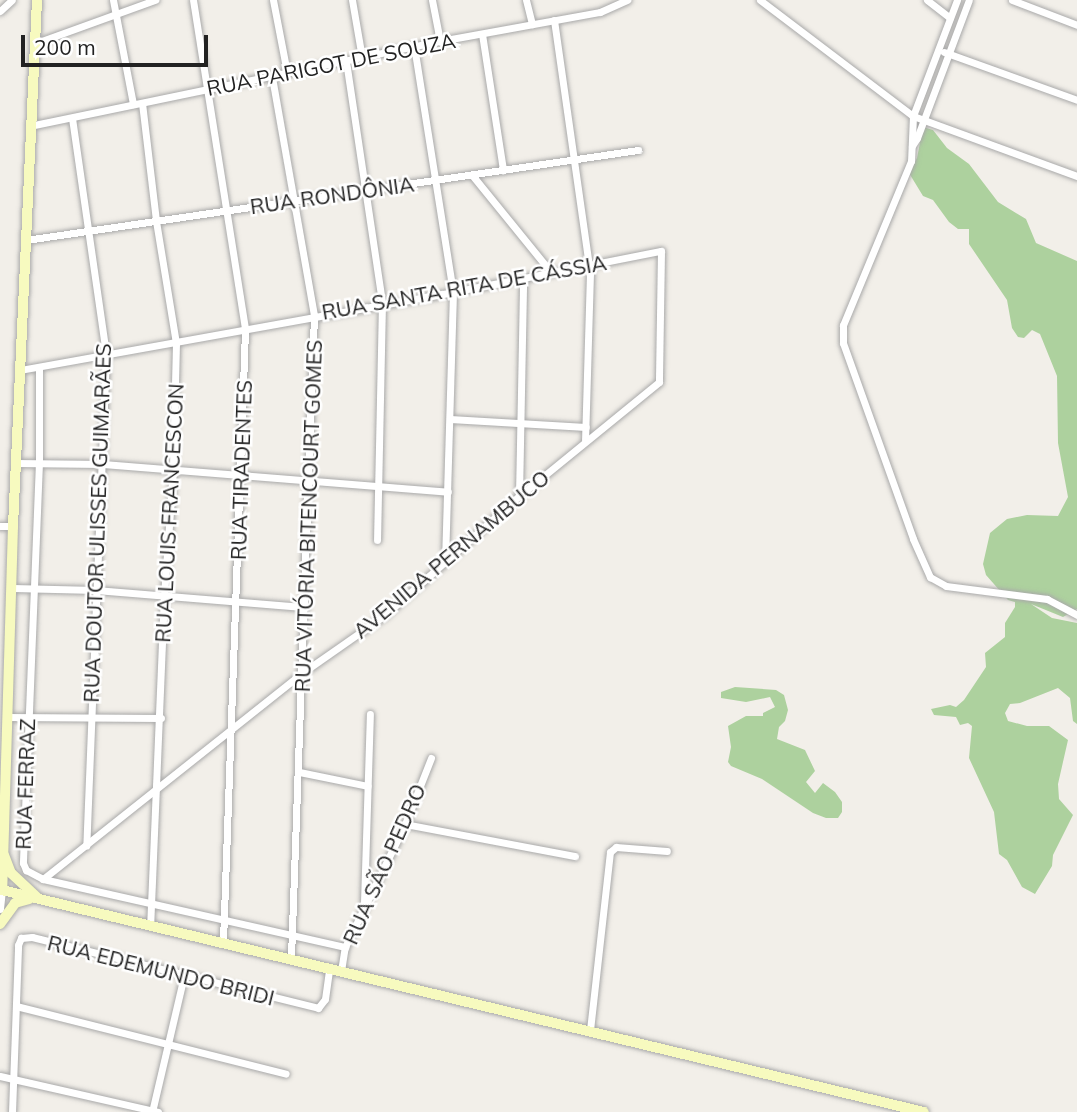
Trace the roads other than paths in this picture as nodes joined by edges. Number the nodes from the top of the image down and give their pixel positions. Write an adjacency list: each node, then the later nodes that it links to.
1 (12, 0): 16 (street)
2 (37, 0): 24 (main road)
3 (113, 0): 17 (street)
4 (155, 0): 17 (street)
5 (194, 0): 32 (street, RUA TIRADENTES)
6 (272, 0): 30 (street)
7 (352, 0): 28 (street)
8 (432, 0): 23 (street)
9 (526, 0): 20 (street)
10 (627, 0): 19 (street, RUA PARIGOT DE SOUZA)
11 (760, 0): 36 (street)
12 (927, 0): 18 (street)
13 (957, 0): 18 (street)
14 (968, 0): 27 (street)
15 (1012, 0): 21 (street)
16 (0, 10)
17 (116, 14): 24 (street); 35 (street)
18 (950, 18): 26 (street)
19 (554, 20): 20 (street, RUA PARIGOT DE SOUZA); 42 (street)
20 (532, 24): 22 (street, RUA PARIGOT DE SOUZA)
21 (1077, 25)
22 (482, 34): 23 (street, RUA PARIGOT DE SOUZA); 43 (street)
23 (440, 41): 25 (street, RUA PARIGOT DE SOUZA)
24 (36, 43): 39 (main road)
25 (414, 46): 28 (street, RUA PARIGOT DE SOUZA); 46 (street)
26 (937, 50): 27 (street); 36 (street)
27 (948, 53): 33 (street); 38 (street)
28 (362, 58): 29 (street, RUA PARIGOT DE SOUZA)
29 (346, 61): 30 (street, RUA PARIGOT DE SOUZA); 47 (street)
30 (287, 73): 31 (street, RUA PARIGOT DE SOUZA)
31 (272, 77): 32 (street, RUA PARIGOT DE SOUZA); 48 (street, RUA VITÓRIA BITENCOURT GOMES)
32 (210, 88): 34 (street, RUA PARIGOT DE SOUZA); 49 (street, RUA TIRADENTES)
33 (1077, 100)
34 (142, 103): 35 (street, RUA PARIGOT DE SOUZA); 50 (street, RUA LOUIS FRANCESCON)
35 (133, 104): 37 (street, RUA PARIGOT DE SOUZA)
36 (914, 116): 38 (street); 40 (street)
37 (72, 118): 39 (street, RUA PARIGOT DE SOUZA); 51 (street, RUA DOUTOR ULISSES GUIMARÃES)
38 (924, 120): 40 (street); 45 (street)
39 (34, 125): 52 (main road)
40 (912, 146): 88 (street)
41 (638, 150): 42 (street, RUA RONDÔNIA)
42 (572, 160): 43 (street, RUA RONDÔNIA); 53 (street)
43 (503, 170): 44 (street, RUA RONDÔNIA)
44 (472, 175): 46 (street, RUA RONDÔNIA); 54 (street)
45 (1077, 176)
46 (435, 180): 47 (street, RUA RONDÔNIA); 56 (street)
47 (367, 190): 48 (street, RUA RONDÔNIA); 57 (street)
48 (296, 200): 49 (street, RUA RONDÔNIA); 58 (street, RUA VITÓRIA BITENCOURT GOMES)
49 (228, 211): 50 (street, RUA RONDÔNIA); 59 (street, RUA TIRADENTES)
50 (156, 221): 51 (street, RUA RONDÔNIA); 60 (street, RUA LOUIS FRANCESCON)
51 (88, 231): 52 (street, RUA RONDÔNIA); 61 (street, RUA DOUTOR ULISSES GUIMARÃES)
52 (26, 240): 63 (main road)
53 (588, 264): 54 (street, RUA SANTA RITA DE CÁSSIA); 64 (street, RUA SANTA RITA DE CÁSSIA); 67 (street)
54 (550, 271): 55 (street, RUA SANTA RITA DE CÁSSIA)
55 (523, 278): 56 (street, RUA SANTA RITA DE CÁSSIA); 66 (street)
56 (453, 292): 57 (street, RUA SANTA RITA DE CÁSSIA); 65 (street)
57 (382, 303): 58 (street, RUA SANTA RITA DE CÁSSIA); 75 (street)
58 (314, 315): 59 (street, RUA SANTA RITA DE CÁSSIA); 74 (street, RUA VITÓRIA BITENCOURT GOMES)
59 (245, 330): 60 (street, RUA SANTA RITA DE CÁSSIA); 73 (street, RUA TIRADENTES)
60 (176, 343): 61 (street, RUA SANTA RITA DE CÁSSIA); 72 (street, RUA LOUIS FRANCESCON)
61 (106, 355): 62 (street, RUA SANTA RITA DE CÁSSIA); 71 (street, RUA DOUTOR ULISSES GUIMARÃES)
62 (39, 368): 63 (street, RUA SANTA RITA DE CÁSSIA); 69 (street, RUA FERRAZ)
63 (20, 370): 70 (main road)
64 (659, 382): 68 (street, AVENIDA PERNAMBUCO)
65 (450, 419): 66 (street); 76 (street)
66 (520, 423): 67 (street); 77 (street)
67 (586, 427): 68 (street)
68 (586, 440): 77 (street, AVENIDA PERNAMBUCO)
69 (39, 462): 70 (street); 71 (street); 82 (street, RUA FERRAZ)
70 (16, 463): 79 (main road)
71 (103, 464): 72 (street); 84 (street, RUA DOUTOR ULISSES GUIMARÃES)
72 (173, 470): 73 (street); 85 (street, RUA LOUIS FRANCESCON)
73 (241, 474): 74 (street); 86 (street, RUA TIRADENTES)
74 (310, 480): 75 (street); 87 (street, RUA VITÓRIA BITENCOURT GOMES)
75 (380, 486): 76 (street); 80 (street)
76 (448, 492): 81 (street)
77 (519, 496): 81 (street, AVENIDA PERNAMBUCO)
78 (0, 526): 79 (street)
79 (13, 526): 83 (main road)
80 (377, 540)
81 (445, 563): 89 (street, AVENIDA PERNAMBUCO)
82 (34, 587): 83 (street); 84 (street); 92 (street, RUA FERRAZ)
83 (13, 588): 91 (main road)
84 (96, 590): 85 (street); 93 (street, RUA DOUTOR ULISSES GUIMARÃES)
85 (164, 595): 86 (street); 94 (street, RUA LOUIS FRANCESCON)
86 (236, 600): 87 (street); 95 (street, RUA TIRADENTES)
87 (305, 607): 89 (street, RUA VITÓRIA BITENCOURT GOMES)
88 (1077, 615)
89 (302, 673): 95 (street, AVENIDA PERNAMBUCO); 97 (street, RUA VITÓRIA BITENCOURT GOMES)
90 (370, 714): 99 (street)
91 (6, 717): 92 (street); 98 (main road)
92 (27, 717): 93 (street); 106 (street, RUA FERRAZ)
93 (91, 718): 94 (street); 103 (street, RUA DOUTOR ULISSES GUIMARÃES)
94 (161, 719): 100 (street, RUA LOUIS FRANCESCON)
95 (233, 729): 100 (street, AVENIDA PERNAMBUCO); 112 (street, RUA TIRADENTES)
96 (430, 758): 101 (street, RUA SÃO PEDRO)
97 (299, 772): 99 (street); 115 (street, RUA VITÓRIA BITENCOURT GOMES)
98 (2, 777): 102 (main road)
99 (368, 786): 110 (street)
100 (158, 788): 103 (street, AVENIDA PERNAMBUCO); 109 (street, RUA LOUIS FRANCESCON)
101 (405, 824): 105 (street); 110 (street, RUA SÃO PEDRO)
102 (1, 844): 107 (main road); 108 (main road)
103 (86, 846): 106 (street, AVENIDA PERNAMBUCO)
104 (667, 851): 123 (street)
105 (575, 856)
106 (43, 879): 109 (street, RUA FERRAZ)
107 (2, 890): 108 (main road); 111 (street)
108 (41, 899): 113 (main road); 114 (main road)
109 (152, 903): 112 (street, RUA FERRAZ); 114 (street, RUA LOUIS FRANCESCON)
110 (364, 906): 117 (street, RUA SÃO PEDRO)
111 (0, 909)
112 (224, 919): 115 (street, RUA FERRAZ); 116 (street, RUA TIRADENTES)
113 (0, 924)
114 (150, 926): 116 (main road)
115 (291, 935): 117 (street, RUA FERRAZ); 118 (street, RUA VITÓRIA BITENCOURT GOMES)
116 (223, 943): 118 (main road)
117 (345, 947): 120 (street, RUA SÃO PEDRO)
118 (291, 959): 119 (main road)
119 (329, 969): 120 (main road); 121 (street, RUA EDEMUNDO BRIDI)
120 (341, 971): 123 (main road)
121 (184, 976): 122 (street, RUA EDEMUNDO BRIDI); 124 (street)
122 (16, 1006): 124 (street); 127 (street)
123 (590, 1030): 130 (main road)
124 (168, 1044): 125 (street); 129 (street)
125 (286, 1074)
126 (0, 1076): 127 (street)
127 (13, 1078): 128 (street); 129 (street)
128 (12, 1112)
129 (154, 1112)
130 (924, 1112)

